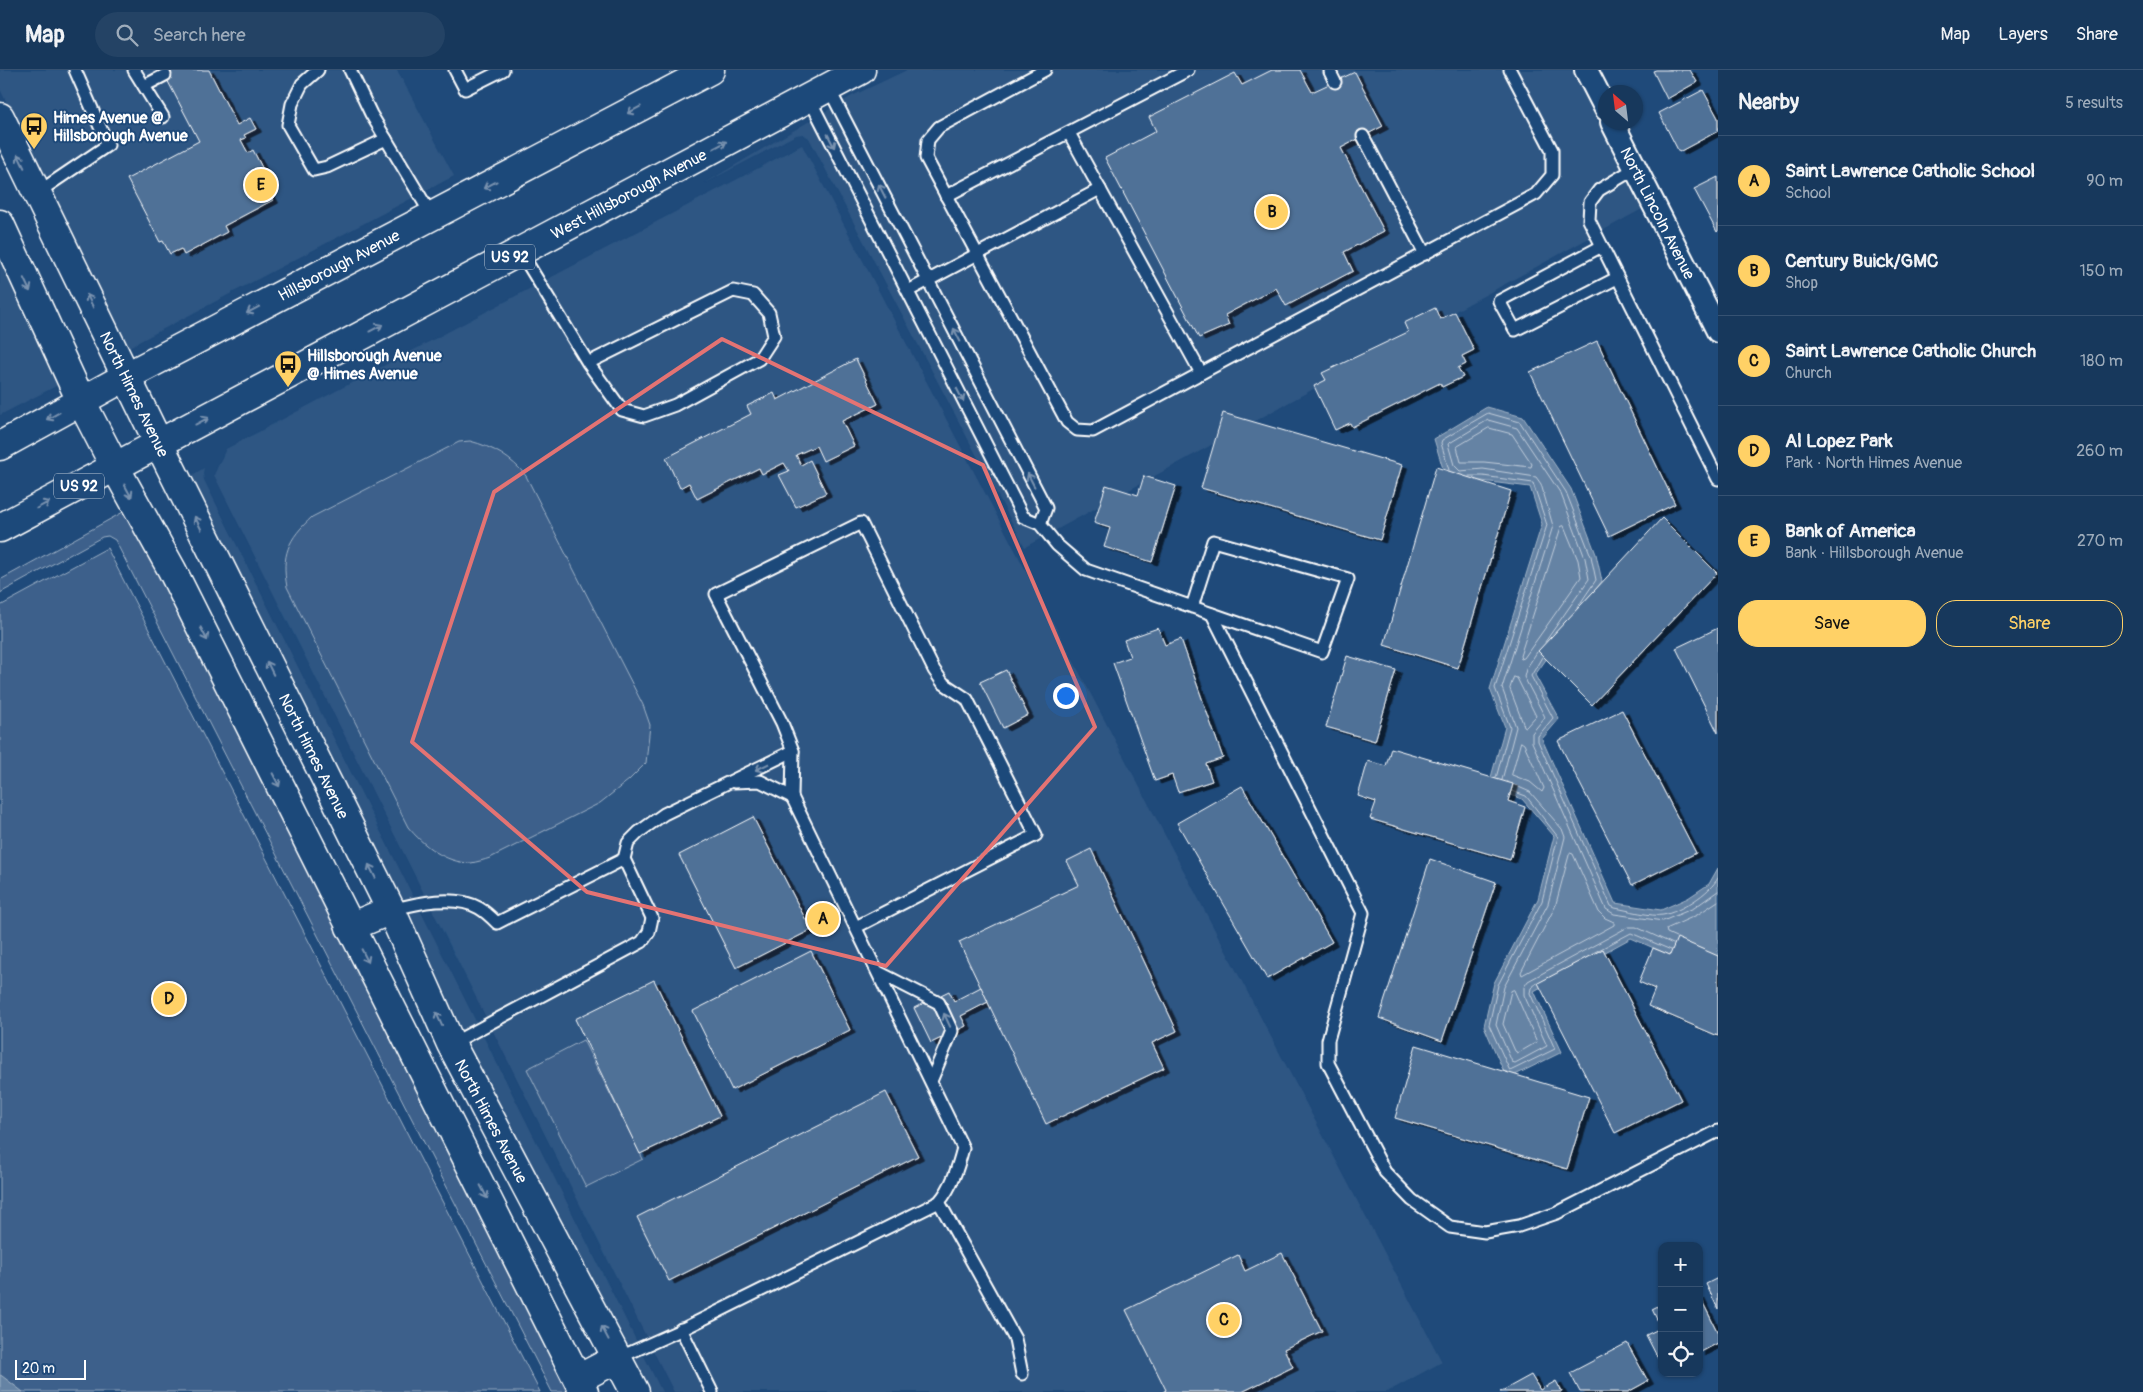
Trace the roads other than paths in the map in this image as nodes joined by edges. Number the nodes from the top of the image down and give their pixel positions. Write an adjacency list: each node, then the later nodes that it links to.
1 (75, 70): 26 (lane)
2 (134, 70): 16 (lane)
3 (318, 70): 23 (lane)
4 (350, 70): 23 (lane)
5 (454, 70): 6 (lane)
6 (503, 70)
7 (710, 70): 28 (street, Hillsborough Avenue, one-way to 28)
8 (861, 70): 15 (street, West Hillsborough Avenue / US 92)
9 (1045, 70): 27 (lane)
10 (1188, 70): 13 (lane)
11 (1510, 70): 32 (lane)
12 (1586, 70): 17 (street)
13 (1176, 73): 21 (lane)
14 (165, 75): 16 (lane)
15 (820, 85): 31 (street, West Hillsborough Avenue / US 92, one-way to 15); 35 (lane, one-way to 15); 36 (lane, one-way to 36)
16 (144, 86): 18 (lane)
17 (1598, 93)
18 (163, 116)
19 (0, 117): 26 (street, North Himes Avenue, one-way to 19)
20 (1616, 130): 24 (street, North Lincoln Avenue)
21 (1069, 133): 25 (lane); 27 (lane)
22 (1363, 136): 32 (lane)
23 (386, 139): 28 (lane)
24 (1636, 168): 30 (lane); 37 (street, North Lincoln Avenue)
25 (1100, 189): 33 (lane); 39 (lane)
26 (37, 193): 40 (street, North Himes Avenue, one-way to 26)
27 (946, 196): 33 (lane)
28 (432, 216): 40 (street, Hillsborough Avenue, one-way to 40)
29 (6, 246): 41 (street, one-way to 41)
30 (1602, 246): 34 (lane); 34 (lane)
31 (520, 251): 38 (lane); 42 (street, West Hillsborough Avenue / US 92, one-way to 31)
32 (1424, 254): 39 (lane)
33 (978, 255): 35 (lane); 39 (lane)
34 (1617, 278): 45 (lane)
35 (928, 280): 36 (lane); 46 (lane, one-way to 35)
36 (908, 291): 46 (lane, one-way to 46)
37 (1718, 331)
38 (588, 363): 38 (lane)
39 (1201, 373)
40 (127, 376): 41 (street, Hillsborough Avenue); 42 (street, North Himes Avenue)
41 (81, 401): 43 (street, Hillsborough Avenue, one-way to 43); 44 (street)
42 (159, 444): 44 (street, US 92); 54 (street, North Himes Avenue, one-way to 42)
43 (0, 446)
44 (115, 467): 47 (street, US 92, one-way to 44); 55 (street, one-way to 55)
45 (1718, 479)
46 (1040, 524): 48 (lane)
47 (0, 528)
48 (1192, 607): 49 (lane); 49 (lane)
49 (1212, 614): 61 (lane)
50 (793, 751): 51 (lane, one-way to 51); 52 (lane); 56 (lane)
51 (730, 782): 52 (lane); 53 (lane)
52 (792, 797): 56 (lane)
53 (624, 859): 54 (lane); 58 (lane)
54 (391, 910): 55 (street); 58 (street, North Himes Avenue, one-way to 54)
55 (350, 927): 59 (street, one-way to 59)
56 (856, 927): 57 (lane)
57 (878, 972): 60 (lane); 60 (lane, one-way to 57)
58 (451, 1044): 59 (street); 64 (street, North Himes Avenue, one-way to 58)
59 (417, 1061): 66 (street, one-way to 66)
60 (931, 1081): 62 (lane)
61 (1718, 1132)
62 (939, 1202): 63 (lane); 65 (lane)
63 (681, 1329): 64 (lane); 68 (lane)
64 (618, 1358): 66 (street); 67 (street, North Himes Avenue)
65 (1022, 1374)
66 (581, 1386)
67 (635, 1392)
68 (712, 1392)

